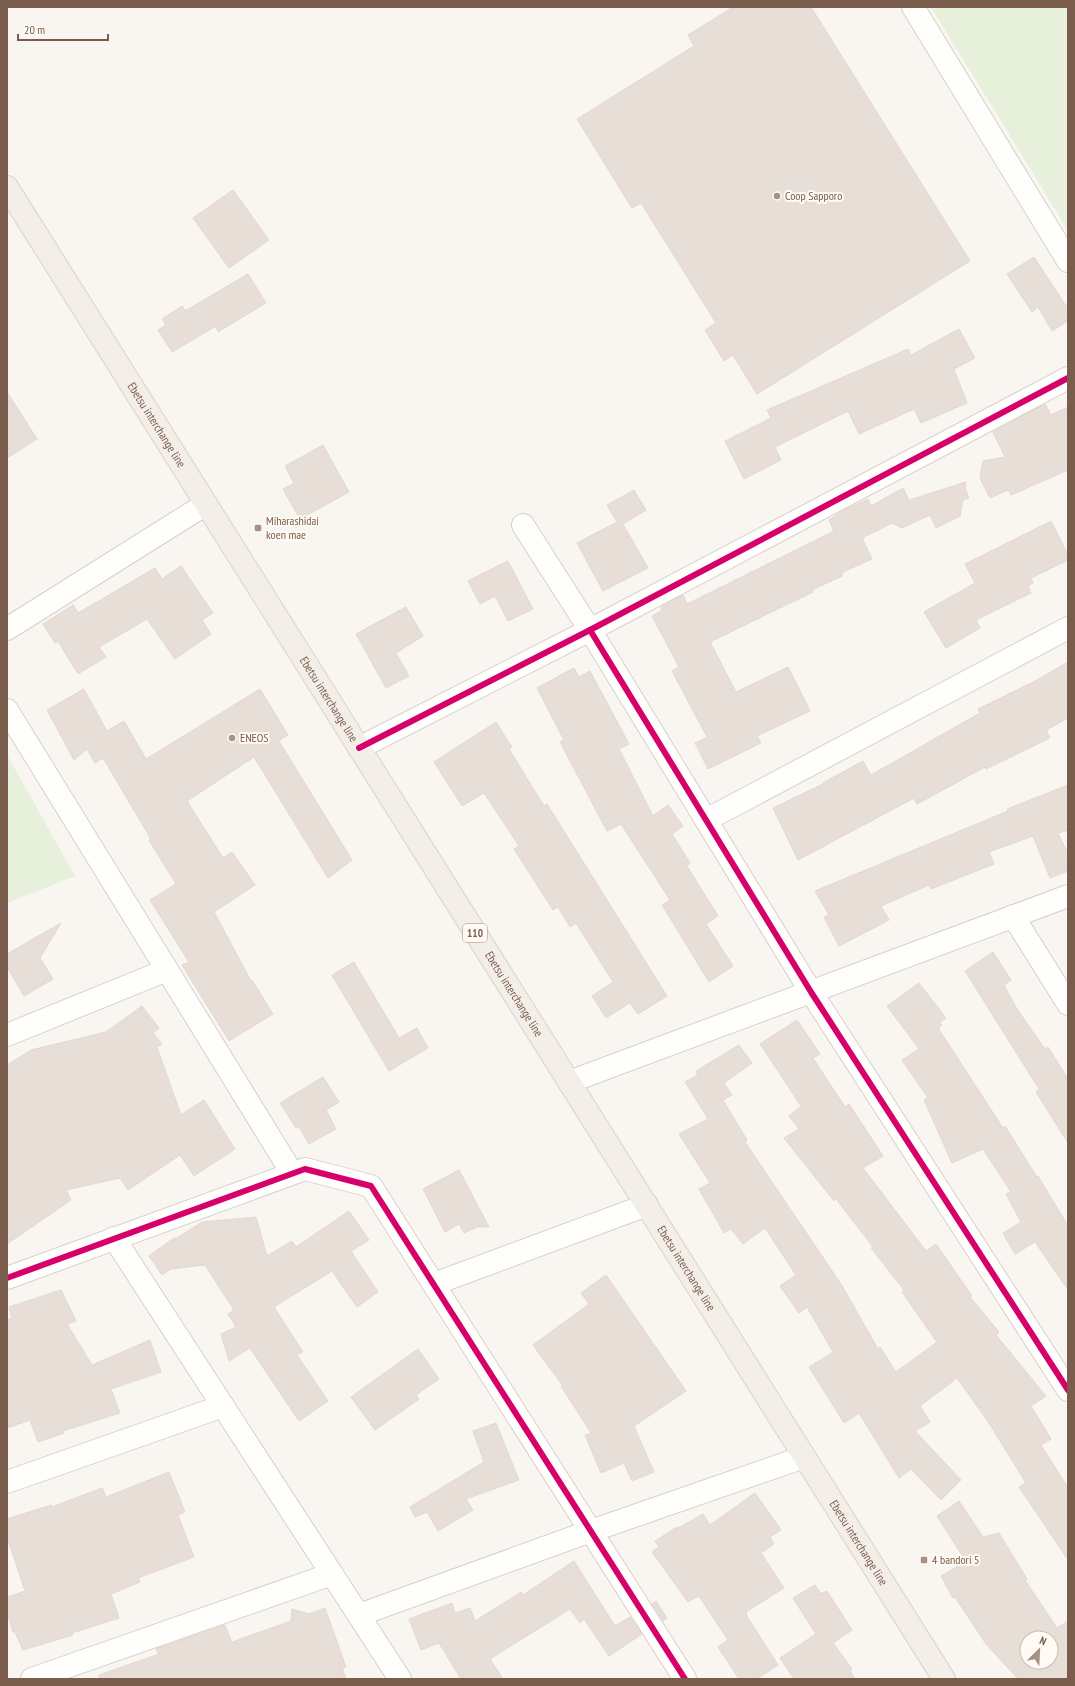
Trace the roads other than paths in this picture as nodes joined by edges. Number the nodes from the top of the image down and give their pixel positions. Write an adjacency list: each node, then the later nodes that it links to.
1 (913, 7): 3 (street)
2 (7, 187): 5 (main road, Ebetsu interchange line / 110)
3 (1068, 261)
4 (1068, 378): 9 (street)
5 (206, 504): 8 (street); 11 (main road, Ebetsu interchange line / 110)
6 (523, 525): 9 (street)
7 (1068, 628): 12 (street)
8 (7, 629)
9 (590, 630): 11 (street); 12 (street)
10 (7, 710): 15 (street)
11 (359, 748): 19 (main road, Ebetsu interchange line / 110)
12 (706, 820): 16 (street)
13 (1068, 896): 14 (street)
14 (1013, 916): 16 (street); 17 (street)
15 (167, 970): 18 (street); 20 (street)
16 (811, 992): 19 (street); 25 (street)
17 (1068, 1004)
18 (7, 1035)
19 (569, 1082): 21 (main road, Ebetsu interchange line / 110)
20 (292, 1173): 22 (street); 24 (street)
21 (647, 1205): 24 (street); 27 (main road, Ebetsu interchange line / 110)
22 (114, 1238): 23 (street); 26 (street)
23 (7, 1278)
24 (434, 1284): 29 (street)
25 (1068, 1390)
26 (223, 1406): 28 (street); 30 (street)
27 (804, 1457): 29 (street); 35 (main road, Ebetsu interchange line / 110)
28 (7, 1482)
29 (591, 1531): 31 (street); 34 (street)
30 (332, 1574): 31 (street); 32 (street)
31 (359, 1615): 33 (street)
32 (32, 1679)
33 (400, 1679)
34 (685, 1679)
35 (944, 1679)

